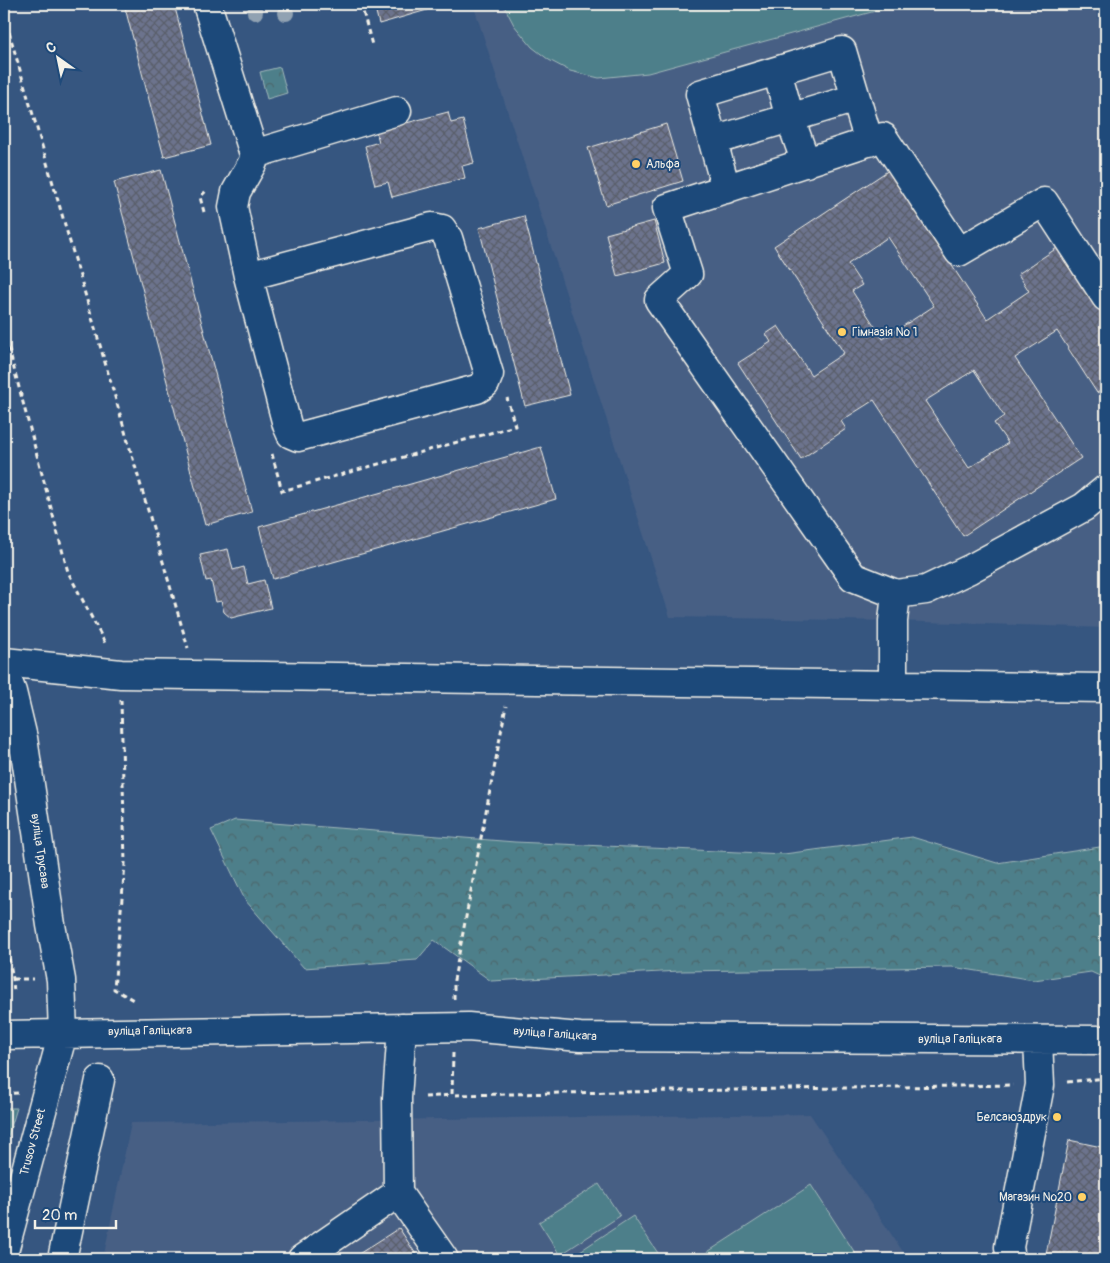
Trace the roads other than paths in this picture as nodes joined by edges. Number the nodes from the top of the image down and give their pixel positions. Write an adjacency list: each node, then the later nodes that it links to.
1 (207, 4): 8 (street)
2 (777, 71): 3 (street); 5 (street); 6 (street)
3 (856, 98): 5 (street); 7 (street)
4 (397, 111): 8 (street)
5 (790, 118): 6 (street); 9 (street)
6 (713, 141): 10 (street)
7 (869, 142): 9 (street); 12 (street)
8 (254, 154): 11 (street)
9 (806, 163): 10 (street)
10 (726, 189): 14 (street)
11 (248, 276): 11 (street)
12 (1106, 297)
13 (1106, 489): 14 (street)
14 (896, 594): 17 (street)
15 (4, 662): 17 (street)
16 (4, 671): 20 (street, вуліца Трусава)
17 (893, 685): 18 (street)
18 (1106, 688)
19 (402, 1028): 20 (street, вуліца Галіцкага); 22 (street, вуліца Галіцкага); 25 (street)
20 (63, 1033): 21 (street, вуліца Галіцкага); 26 (street, Trusov Street)
21 (4, 1035)
22 (1038, 1040): 23 (street, вуліца Галіцкага); 30 (street)
23 (1106, 1040)
24 (100, 1080): 27 (street)
25 (398, 1194): 28 (street); 29 (street)
26 (4, 1251)
27 (62, 1259)
28 (302, 1259)
29 (444, 1259)
30 (1011, 1259)

